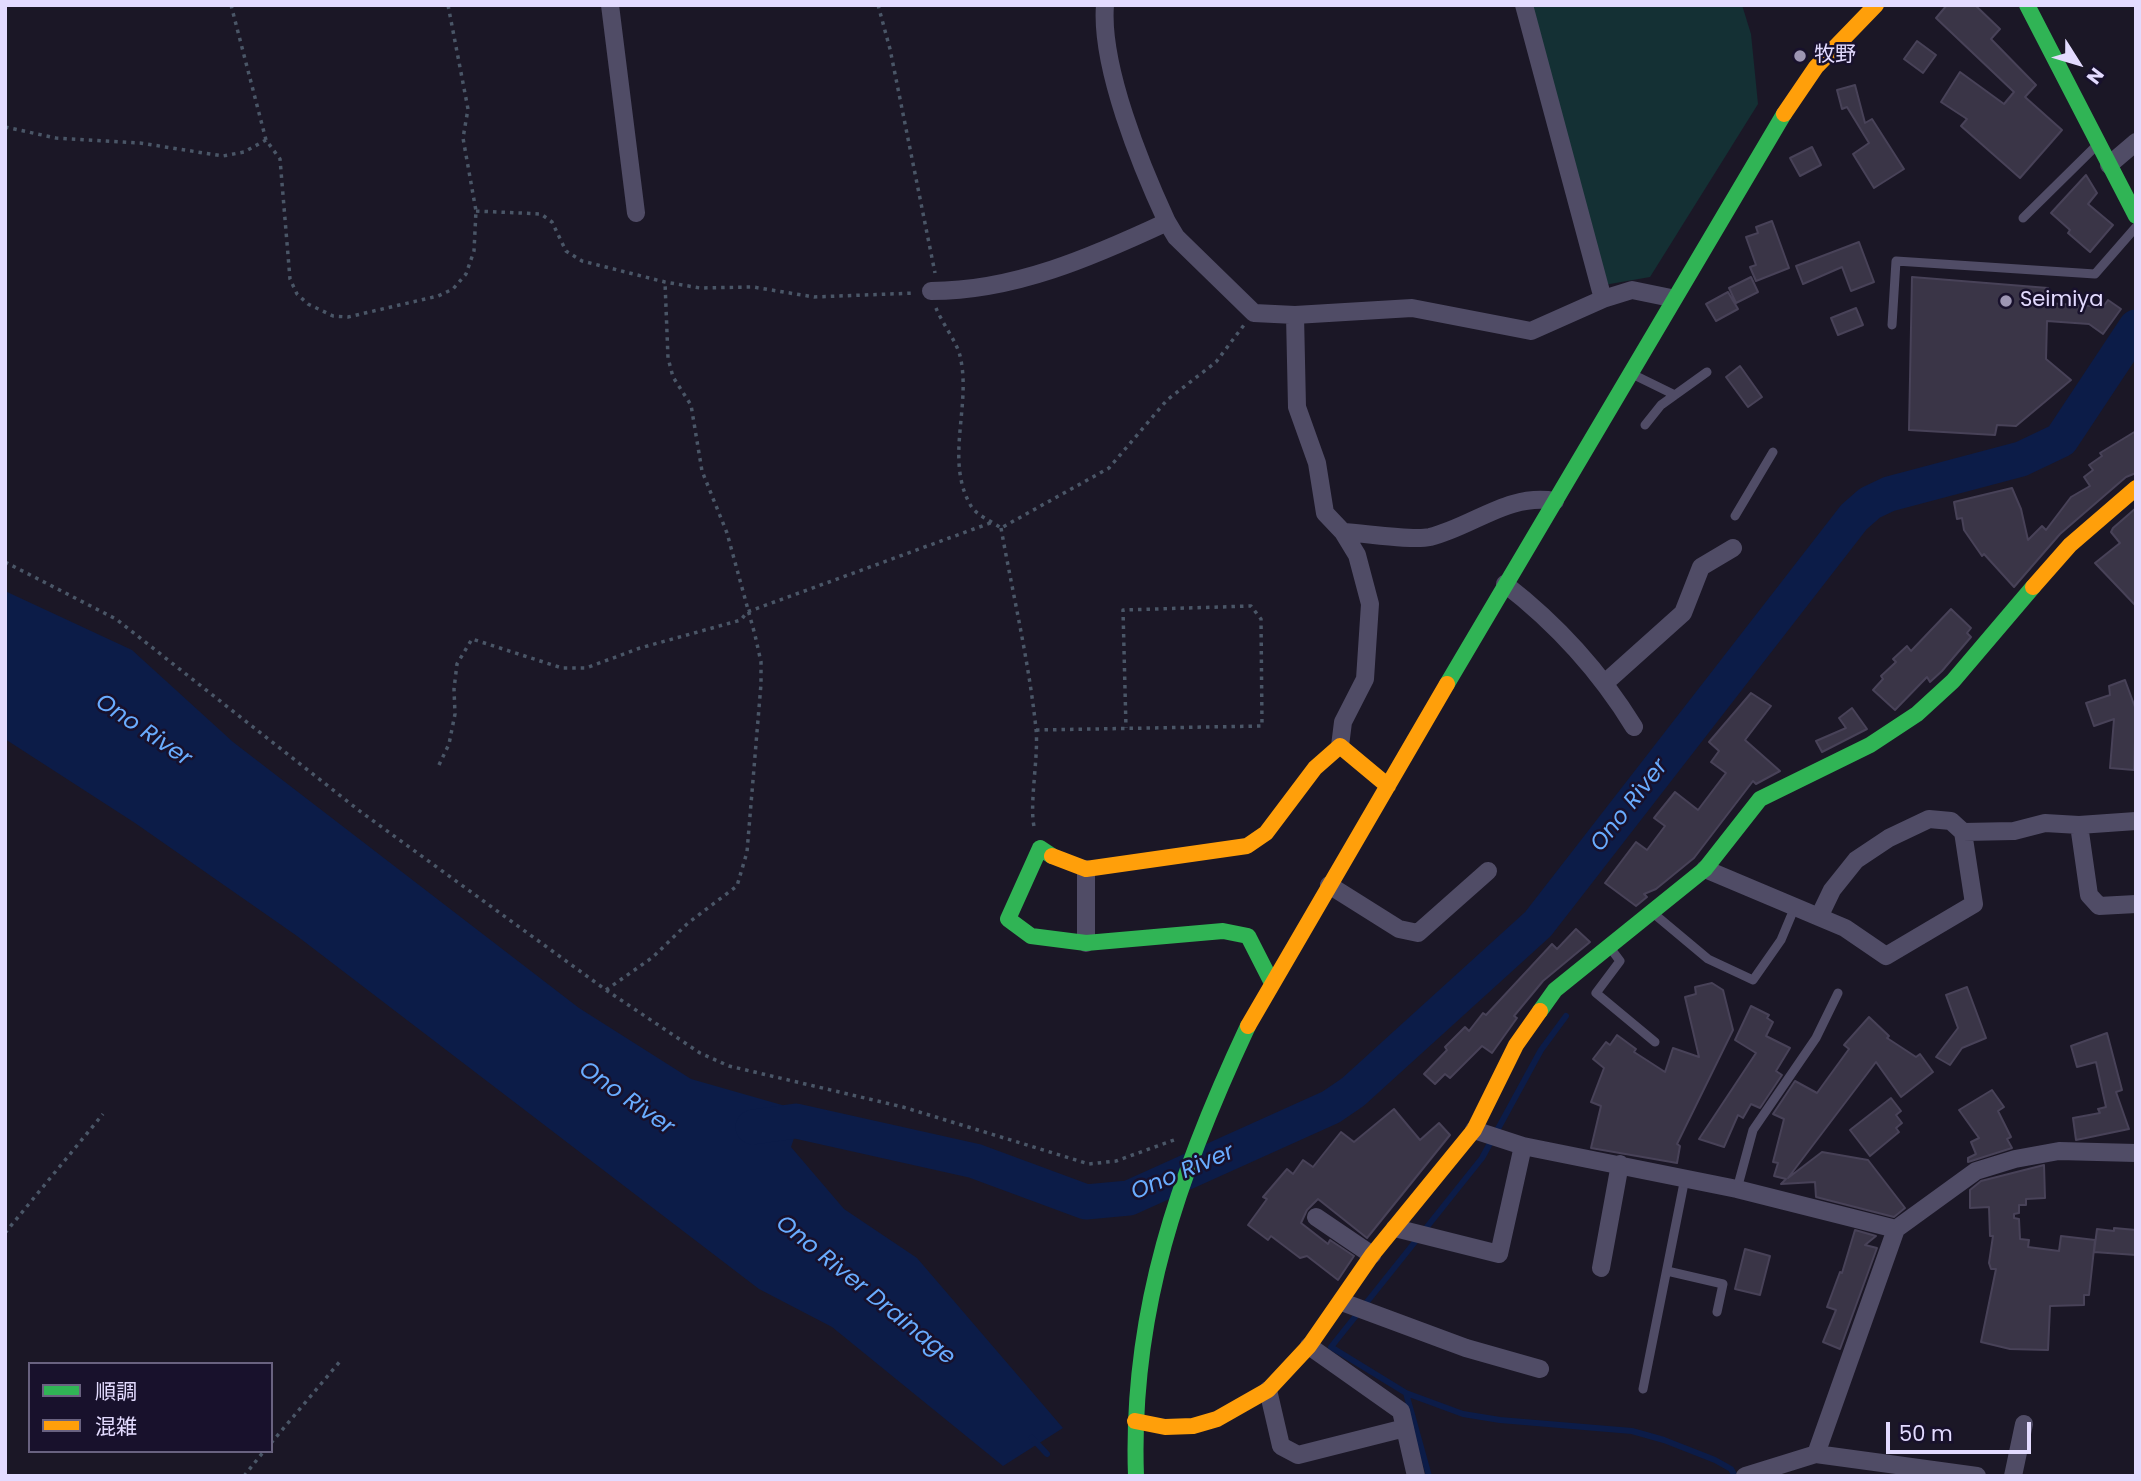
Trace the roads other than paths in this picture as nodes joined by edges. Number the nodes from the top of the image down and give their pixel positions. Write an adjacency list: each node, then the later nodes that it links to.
1 (610, 5): 9 (street)
2 (1105, 5): 12 (street)
3 (1524, 5): 16 (street)
4 (1876, 5): 15 (street)
5 (2027, 5): 7 (street)
6 (2136, 142): 8 (street)
7 (2098, 144): 8 (street); 11 (lane)
8 (2109, 165): 10 (street)
9 (635, 213)
10 (2136, 216)
11 (2023, 218)
12 (1167, 222): 14 (street); 17 (street)
13 (2136, 227): 18 (lane)
14 (931, 291)
15 (1671, 298): 16 (street); 19 (street)
16 (1603, 299): 17 (street)
17 (1295, 315): 27 (street)
18 (1892, 326)
19 (1629, 372): 21 (lane); 25 (street)
20 (1707, 372): 21 (lane)
21 (1675, 395): 22 (lane)
22 (1645, 425)
23 (1773, 452): 26 (lane)
24 (2136, 488): 38 (street)
25 (1555, 501): 27 (street); 29 (street)
26 (1735, 516)
27 (1343, 531): 32 (street)
28 (1733, 548): 30 (street)
29 (1505, 584): 30 (street); 33 (street)
30 (1606, 682): 31 (street)
31 (1634, 727)
32 (1340, 746): 33 (street); 37 (street)
33 (1388, 786): 40 (street)
34 (2136, 821): 35 (street)
35 (2079, 825): 36 (street); 41 (street)
36 (1963, 831): 44 (street); 44 (street)
37 (1086, 869): 45 (street); 45 (street)
38 (1705, 869): 42 (street); 43 (street)
39 (1488, 872): 40 (street)
40 (1329, 885): 47 (street)
41 (2136, 904)
42 (1794, 909): 43 (lane); 44 (street)
43 (1652, 913): 46 (street)
44 (1819, 917)
45 (1086, 943): 47 (street)
46 (1609, 946): 49 (lane); 50 (street)
47 (1272, 982): 68 (street)
48 (1839, 993): 55 (lane)
49 (1655, 1042)
50 (1474, 1130): 51 (street); 57 (street)
51 (1523, 1146): 53 (street); 57 (street)
52 (2136, 1153): 58 (street)
53 (1619, 1164): 54 (street); 60 (street)
54 (1685, 1178): 55 (street); 61 (lane)
55 (1737, 1189): 58 (street)
56 (1316, 1217): 59 (street)
57 (1395, 1228): 59 (street)
58 (1896, 1229): 71 (street)
59 (1372, 1255): 62 (street)
60 (1601, 1268)
61 (1667, 1271): 63 (lane); 66 (lane)
62 (1342, 1302): 64 (street); 65 (street)
63 (1717, 1312)
64 (1309, 1346): 67 (street); 70 (street)
65 (1539, 1369)
66 (1643, 1389)
67 (1268, 1390): 68 (street); 70 (street)
68 (1135, 1422): 72 (street)
69 (2024, 1424): 76 (street)
70 (1405, 1428): 73 (street)
71 (1816, 1454): 74 (street); 75 (street)
72 (1136, 1476)
73 (1416, 1476)
74 (1745, 1476)
75 (1976, 1476)
76 (2012, 1476)

